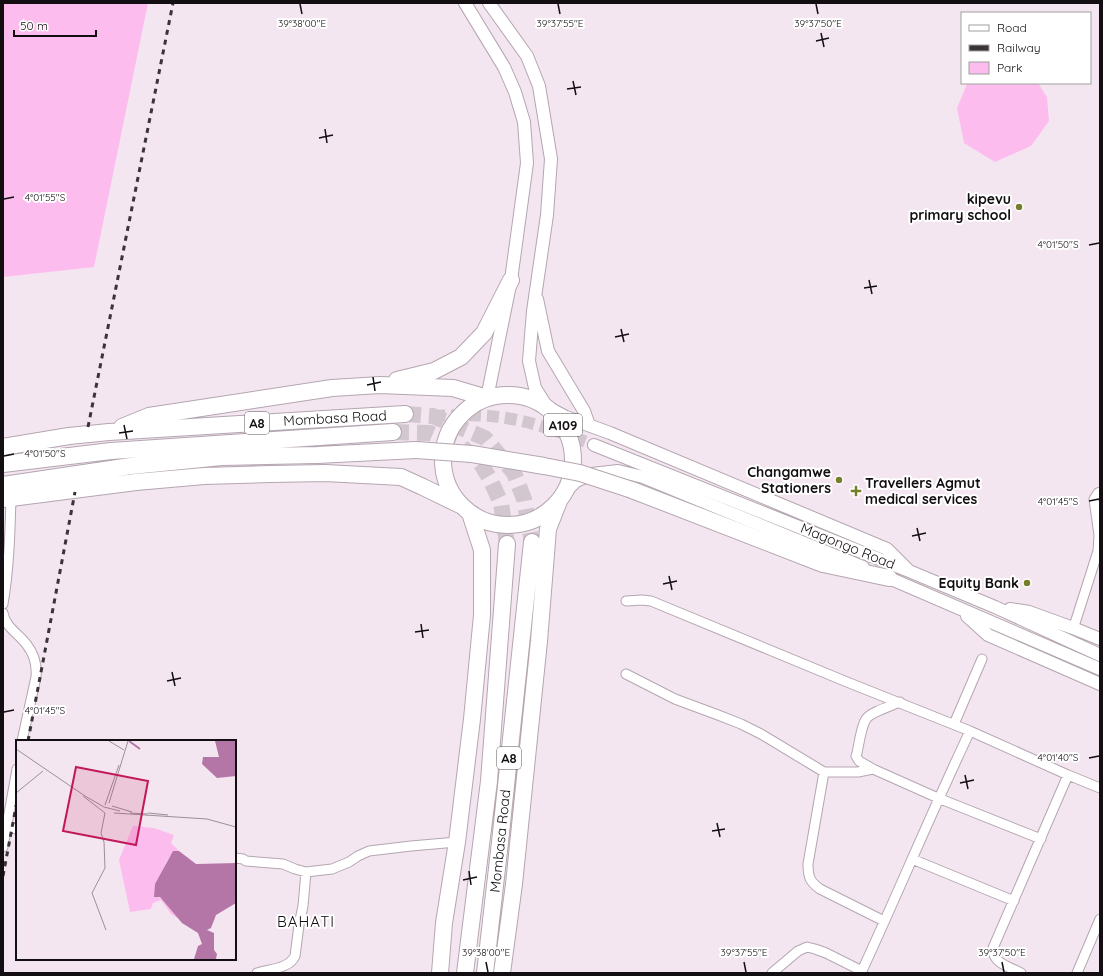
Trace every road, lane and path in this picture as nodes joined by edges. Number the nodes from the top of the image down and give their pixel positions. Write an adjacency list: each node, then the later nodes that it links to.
1 (464, 3): 3 (main road)
2 (489, 3): 4 (main road)
3 (511, 280): 5 (highway); 6 (main road)
4 (536, 292): 7 (main road); 9 (main road)
5 (380, 384): 6 (highway); 10 (highway)
6 (487, 398): 7 (highway, A109); 18 (highway, A109)
7 (547, 407): 9 (main road); 17 (highway, A109)
8 (405, 414): 10 (highway, Mombasa Road / A8)
9 (589, 425): 21 (main road)
10 (109, 432): 13 (highway, Mombasa Road / A8)
11 (393, 432): 14 (highway, Mombasa Road / A8)
12 (594, 445): 21 (main road, Magongo Road)
13 (3, 447)
14 (3, 464)
15 (1100, 492): 28 (street)
16 (6, 494): 18 (highway); 22 (highway, bridge); 24 (street)
17 (563, 495): 18 (highway, A109); 22 (main road, Magongo Road); 62 (highway)
18 (465, 509): 48 (highway)
19 (532, 542): 61 (highway, Mombasa Road / A8)
20 (507, 544): 60 (highway, Mombasa Road / A8)
21 (909, 570): 25 (main road, Magongo Road)
22 (889, 578): 26 (main road, Magongo Road)
23 (626, 601): 35 (street)
24 (3, 604)
25 (995, 607): 28 (main road); 30 (main road, Magongo Road)
26 (958, 609): 32 (main road, Magongo Road); 34 (main road)
27 (3, 613): 38 (street)
28 (1073, 628): 29 (main road)
29 (1100, 639)
30 (1100, 655)
31 (982, 659): 36 (street)
32 (1100, 669)
33 (626, 674): 40 (street)
34 (1100, 684)
35 (900, 702): 36 (street); 39 (street)
36 (954, 724): 37 (street)
37 (970, 731): 42 (street); 44 (street)
38 (22, 740)
39 (873, 769): 40 (street); 44 (street)
40 (824, 772): 55 (street)
41 (16, 774): 45 (street)
42 (1068, 775): 43 (street); 47 (street)
43 (1100, 788)
44 (938, 798): 47 (street); 51 (street)
45 (6, 827): 46 (street); 49 (street)
46 (16, 829)
47 (1041, 839): 53 (street)
48 (457, 842): 52 (street); 59 (highway)
49 (3, 847)
50 (236, 858): 52 (street)
51 (912, 859): 53 (street); 55 (street)
52 (306, 872): 58 (street)
53 (1014, 901): 64 (street)
54 (1100, 919): 56 (street)
55 (884, 921): 57 (street)
56 (1097, 937): 65 (street)
57 (861, 972): 63 (street)
58 (257, 973)
59 (440, 973)
60 (465, 973)
61 (485, 973)
62 (502, 973)
63 (772, 973)
64 (1021, 973)
65 (1077, 973)

